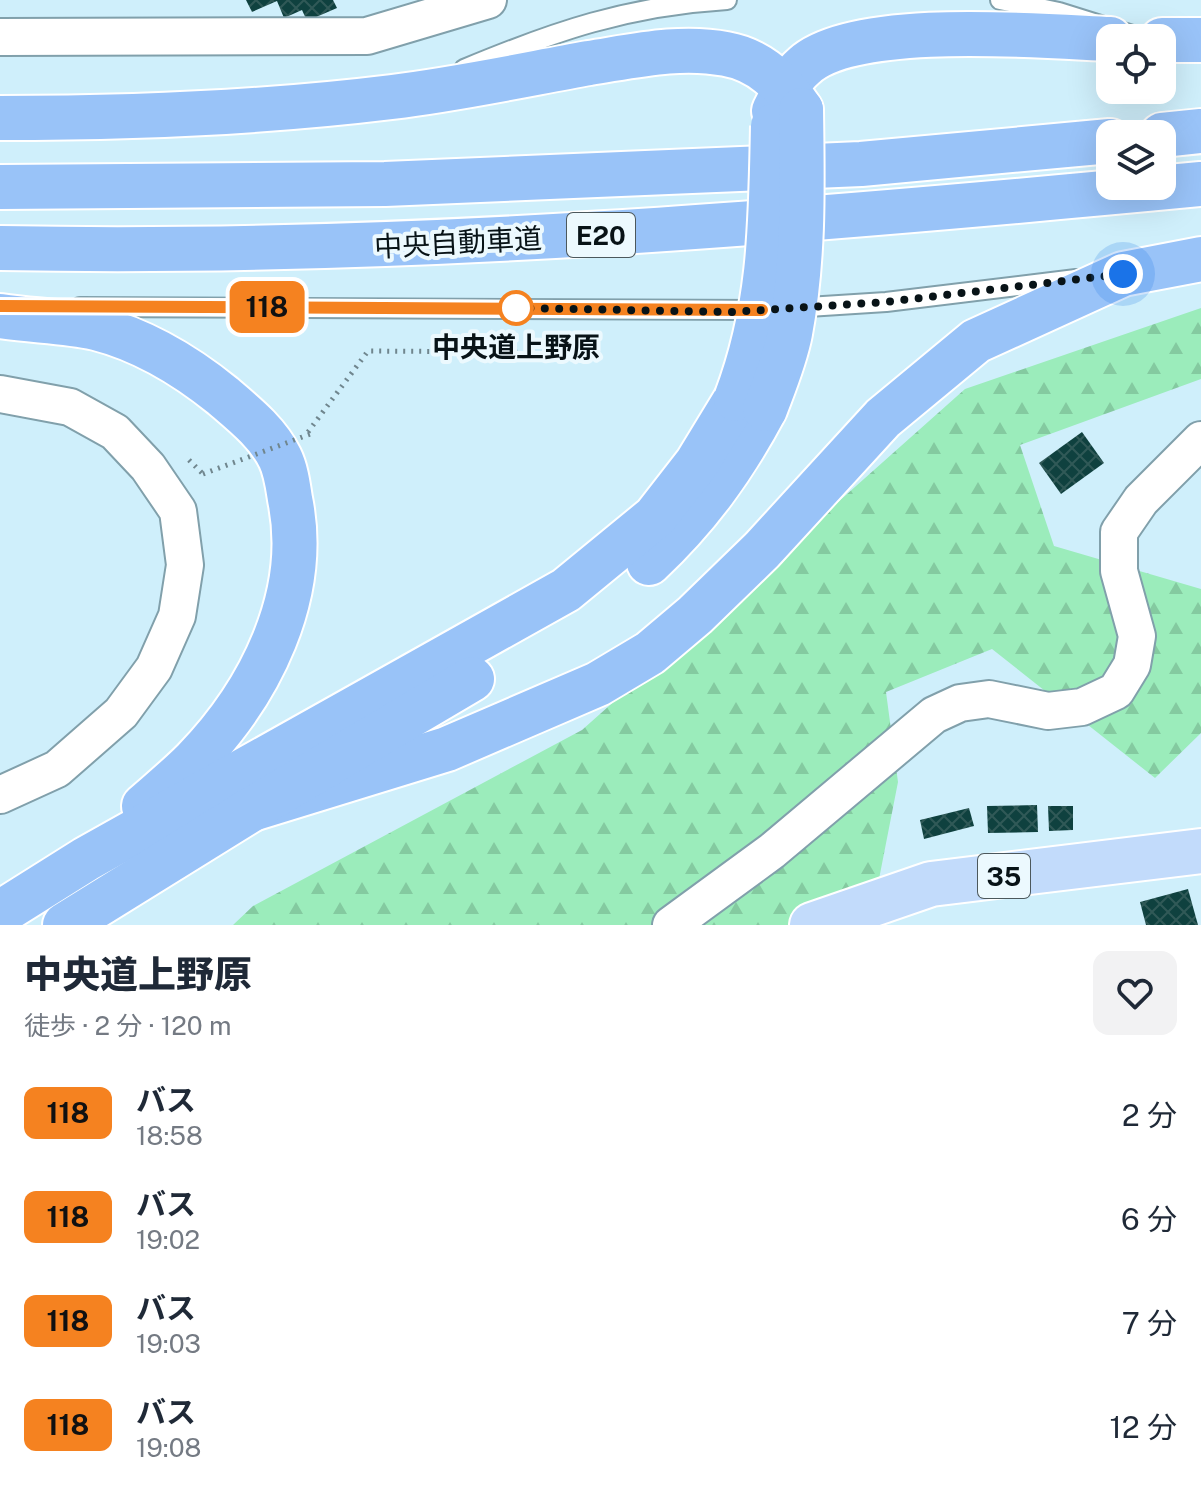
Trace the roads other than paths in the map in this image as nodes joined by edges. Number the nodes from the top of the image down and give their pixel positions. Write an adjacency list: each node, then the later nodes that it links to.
1 (488, 0): 5 (street)
2 (727, 0): 9 (lane)
3 (1000, 0): 4 (lane)
4 (1097, 24)
5 (0, 37)
6 (1096, 39): 10 (highway)
7 (1176, 40): 8 (highway)
8 (1201, 40)
9 (395, 97): 10 (highway); 11 (highway)
10 (787, 103): 23 (highway, bridge)
11 (0, 118)
12 (1201, 131): 13 (highway)
13 (1176, 134)
14 (1096, 142): 16 (highway, E20)
15 (1201, 184): 17 (highway, 中央自動車道 / E20)
16 (0, 187)
17 (0, 248)
18 (1201, 259): 19 (highway)
19 (1123, 274): 20 (lane); 26 (highway)
20 (0, 306)
21 (0, 316): 28 (highway)
22 (0, 394): 25 (street)
23 (750, 404): 26 (highway); 28 (highway)
24 (1201, 440): 31 (street)
25 (0, 795)
26 (252, 809): 30 (highway)
27 (1201, 851): 32 (main road, 35)
28 (86, 859): 29 (highway)
29 (0, 913)
30 (65, 925)
31 (671, 925)
32 (812, 925)

